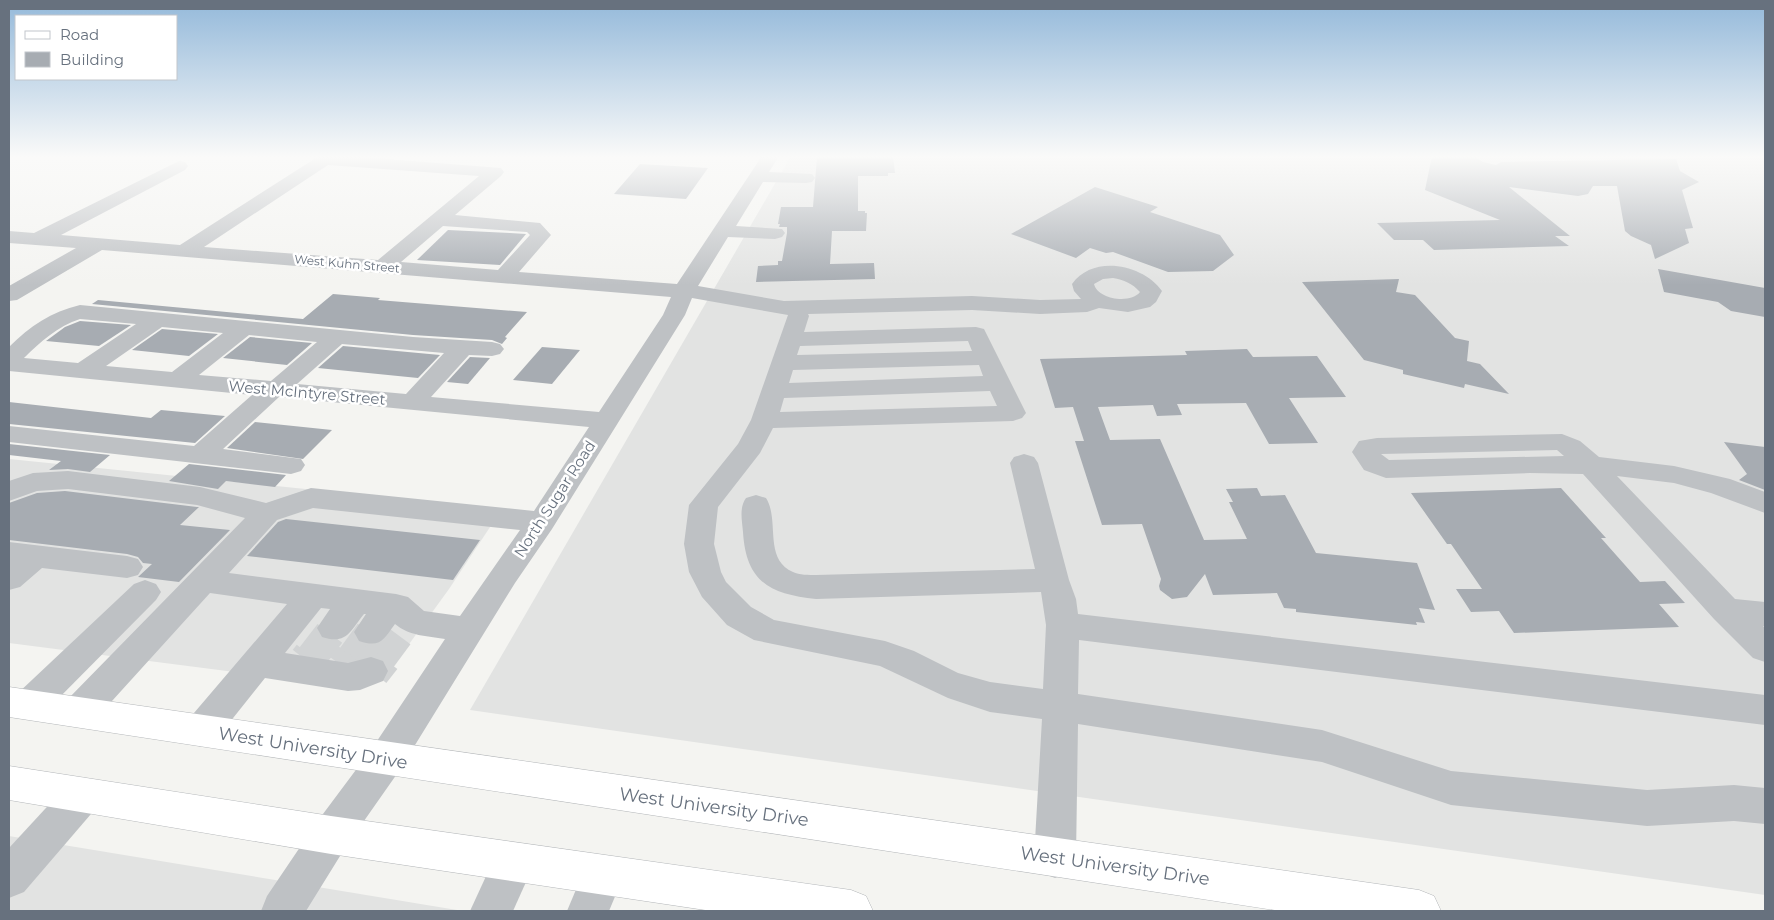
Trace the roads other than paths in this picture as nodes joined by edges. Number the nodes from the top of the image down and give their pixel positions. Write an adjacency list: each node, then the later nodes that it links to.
1 (117, 199): 9 (street)
2 (264, 199): 11 (street)
3 (464, 199): 5 (street)
4 (744, 199): 6 (street, North Sugar Road)
5 (439, 220): 12 (street); 13 (street)
6 (723, 232): 7 (street); 14 (street, North Sugar Road)
7 (775, 233)
8 (9, 236): 9 (street, West Kuhn Street)
9 (38, 239): 10 (street, West Kuhn Street)
10 (98, 244): 11 (street, West Kuhn Street); 16 (street)
11 (184, 251): 12 (street, West Kuhn Street)
12 (383, 267): 13 (street, West Kuhn Street)
13 (506, 286): 14 (street); 15 (street)
14 (685, 292): 18 (street); 36 (street, North Sugar Road)
15 (482, 293)
16 (9, 295)
17 (1096, 300): 19 (street)
18 (787, 313): 19 (street); 23 (street)
19 (982, 317): 23 (street); 26 (street)
20 (157, 320): 21 (street); 27 (street); 30 (street)
21 (244, 328): 22 (street); 31 (street)
22 (336, 337): 24 (street); 33 (street)
23 (790, 339): 28 (street)
24 (463, 347): 25 (street); 34 (street)
25 (492, 349)
26 (987, 358): 28 (street); 32 (street)
27 (9, 360)
28 (783, 363): 35 (street)
29 (9, 364): 30 (street, West McIntyre Street)
30 (83, 371): 31 (street, West McIntyre Street)
31 (177, 380): 33 (street, West McIntyre Street)
32 (999, 383): 35 (street); 35 (street)
33 (275, 390): 34 (street, West McIntyre Street); 38 (street)
34 (412, 403): 36 (street, West McIntyre Street)
35 (769, 406): 62 (street)
36 (606, 421): 46 (street, North Sugar Road)
37 (9, 434): 38 (street)
38 (200, 455): 41 (street)
39 (1024, 463): 49 (street)
40 (1587, 464): 40 (street); 43 (street); 53 (street)
41 (291, 465)
42 (9, 492): 45 (street)
43 (1765, 503)
44 (756, 505): 49 (street)
45 (267, 513): 46 (street); 50 (street)
46 (542, 522): 57 (street, North Sugar Road)
47 (22, 554): 48 (street); 61 (street)
48 (9, 579)
49 (1053, 580): 55 (street)
50 (203, 581): 51 (street); 64 (street)
51 (313, 595): 52 (street); 59 (street)
52 (356, 601): 56 (street); 57 (street)
53 (1726, 610): 54 (street); 58 (street)
54 (1765, 614)
55 (1063, 625): 62 (street); 63 (street)
56 (334, 628)
57 (469, 630): 66 (street, North Sugar Road)
58 (1765, 649)
59 (257, 663): 60 (street); 65 (street)
60 (352, 671)
61 (19, 704): 64 (main road, West University Drive)
62 (1059, 706): 69 (street); 71 (street)
63 (1765, 710)
64 (79, 712): 65 (main road, West University Drive)
65 (201, 731): 66 (main road, West University Drive)
66 (386, 760): 70 (street, North Sugar Road); 71 (main road, West University Drive)
67 (9, 783): 68 (main road)
68 (83, 795): 70 (main road); 73 (street)
69 (1765, 806)
70 (331, 835): 72 (main road); 75 (street, North Sugar Road)
71 (1055, 858): 78 (main road, West University Drive)
72 (514, 862): 74 (main road); 76 (street)
73 (9, 878)
74 (596, 893): 77 (main road)
75 (282, 911)
76 (491, 911)
77 (851, 911)
78 (1419, 911)

